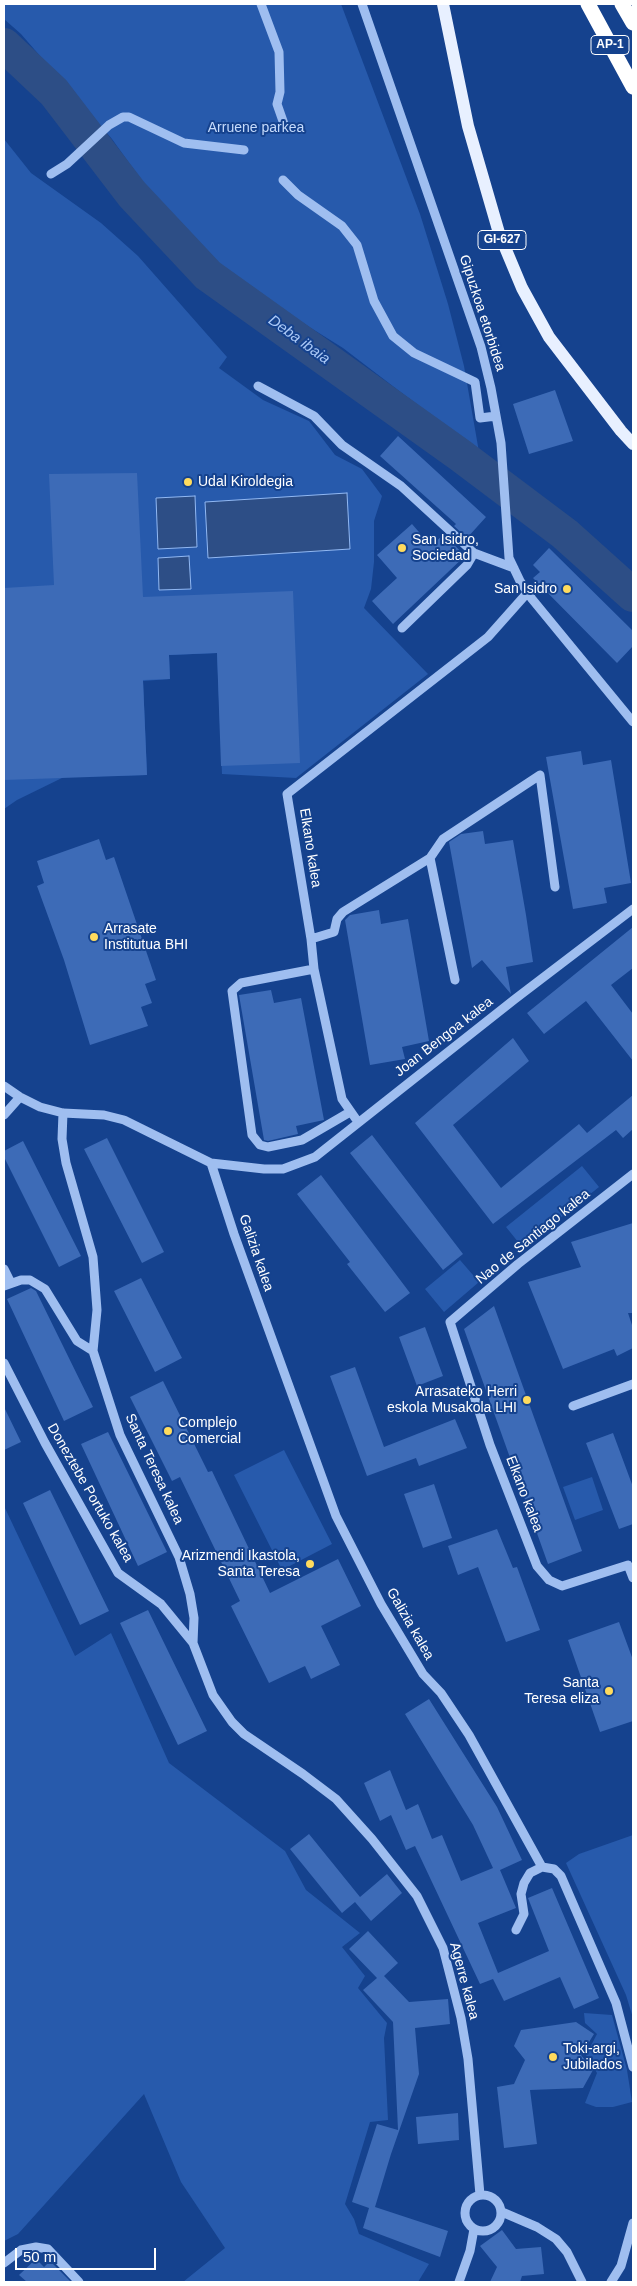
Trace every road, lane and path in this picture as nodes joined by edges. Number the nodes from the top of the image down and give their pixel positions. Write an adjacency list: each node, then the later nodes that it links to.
1 (261, 4): 8 (street)
2 (362, 4): 13 (street, Gipuzkoa etorbidea)
3 (443, 4): 14 (main road, GI-627)
4 (588, 4): 7 (highway, AP-1)
5 (622, 4): 6 (highway, AP-1)
6 (633, 23)
7 (633, 87)
8 (284, 124)
9 (244, 150): 10 (street)
10 (51, 174)
11 (284, 180): 13 (street)
12 (258, 386): 15 (street)
13 (496, 416): 16 (street, Gipuzkoa etorbidea)
14 (633, 444)
15 (474, 552): 16 (street); 18 (street)
16 (514, 568): 17 (street, Gipuzkoa etorbidea)
17 (528, 592): 19 (street, Gipuzkoa etorbidea); 23 (street, Elkano kalea)
18 (402, 628)
19 (633, 722)
20 (430, 858): 21 (street); 23 (street); 25 (street)
21 (555, 887)
22 (633, 909): 31 (street, Joan Bengoa kalea)
23 (311, 939): 24 (street, Elkano kalea)
24 (314, 969): 28 (street, Elkano kalea); 28 (street)
25 (454, 980)
26 (4, 1086): 27 (street, Joan Bengoa kalea)
27 (20, 1097): 29 (street, Joan Bengoa kalea); 30 (street)
28 (350, 1112): 31 (street, Elkano kalea)
29 (64, 1113): 32 (street, Joan Bengoa kalea); 37 (street, Santa Teresa kalea)
30 (4, 1115)
31 (358, 1122): 32 (street, Joan Bengoa kalea)
32 (211, 1163): 45 (street, Galizia kalea)
33 (633, 1174): 36 (street, Nao de Santiago kalea)
34 (4, 1269): 35 (street)
35 (7, 1285): 37 (street)
36 (450, 1322): 41 (street, Elkano kalea)
37 (93, 1351): 43 (street, Santa Teresa kalea)
38 (4, 1363): 43 (street, Doneztebe Portuko kalea)
39 (633, 1384): 40 (street)
40 (573, 1406)
41 (631, 1565): 42 (street, Elkano kalea)
42 (633, 1578)
43 (192, 1643): 44 (street, Santa Teresa kalea)
44 (271, 1752): 48 (street, Agerre kalea)
45 (542, 1867): 46 (street); 47 (street)
46 (516, 1930)
47 (633, 2067)
48 (480, 2195): 49 (street); 51 (street)
49 (502, 2212): 51 (street); 55 (street)
50 (633, 2223): 56 (street)
51 (474, 2229): 54 (street)
52 (4, 2263): 53 (street)
53 (78, 2282)
54 (459, 2282)
55 (582, 2282)
56 (611, 2282)

